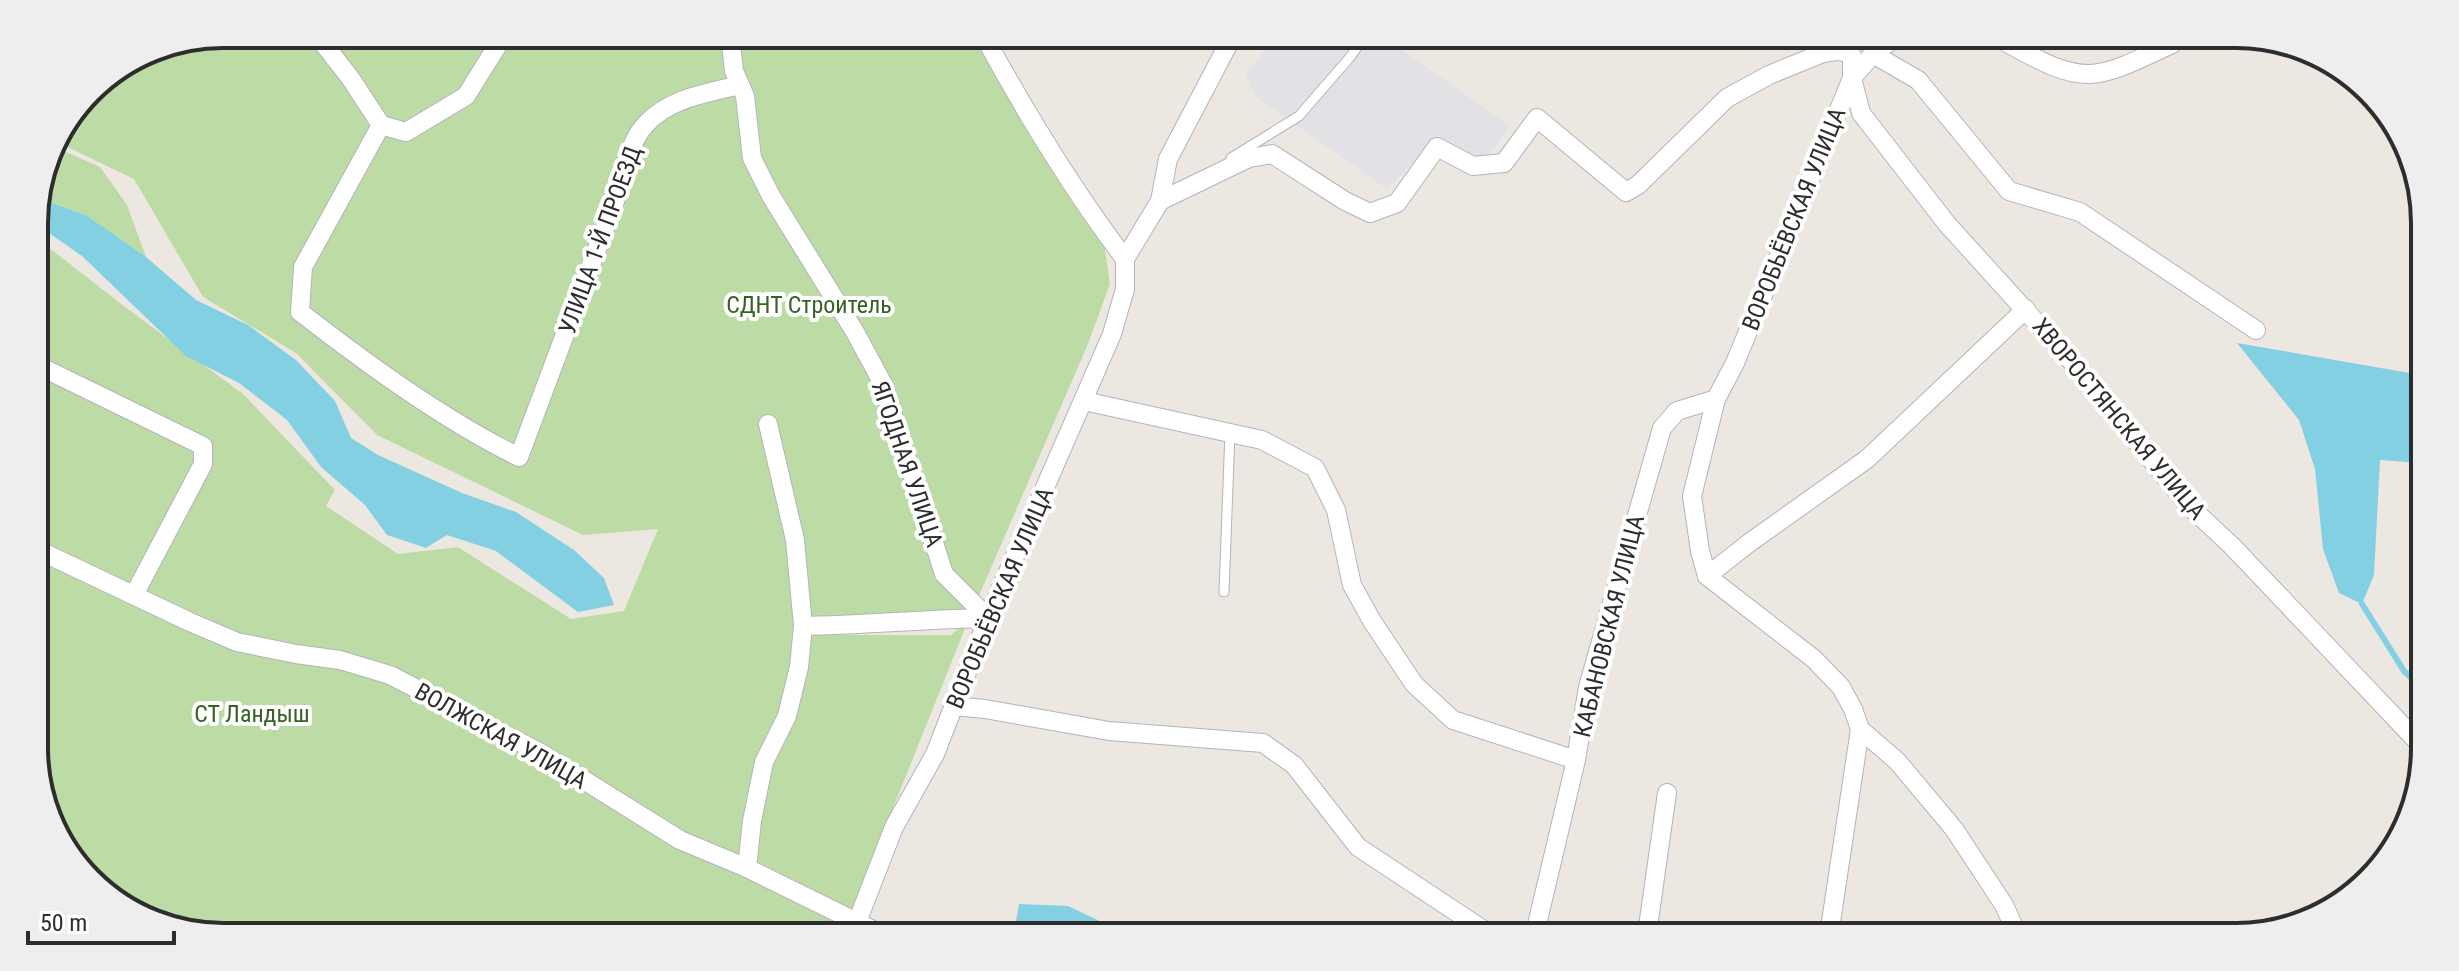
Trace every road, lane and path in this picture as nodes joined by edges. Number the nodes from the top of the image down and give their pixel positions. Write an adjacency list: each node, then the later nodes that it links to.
1 (327, 48): 12 (street)
2 (496, 48): 12 (street)
3 (731, 48): 11 (street)
4 (990, 48): 15 (street)
5 (1226, 48): 14 (street)
6 (1356, 48): 13 (lane)
7 (1874, 48): 10 (street, ВОРОБЬЁВСКАЯ УЛИЦА); 17 (street)
8 (2017, 48): 9 (street)
9 (2163, 48)
10 (1852, 78): 13 (street, ХВОРОСТЯНСКАЯ УЛИЦА); 16 (street, ХВОРОСТЯНСКАЯ УЛИЦА); 19 (street, ВОРОБЬЁВСКАЯ УЛИЦА)
11 (740, 85): 12 (street, УЛИЦА 1-Й ПРОЕЗД); 27 (street, ЯГОДНАЯ УЛИЦА)
12 (381, 125)
13 (1189, 187): 14 (street)
14 (1160, 201): 15 (street)
15 (1125, 259): 20 (street, ВОРОБЬЁВСКАЯ УЛИЦА)
16 (2026, 309): 24 (street); 31 (street, ХВОРОСТЯНСКАЯ УЛИЦА)
17 (2256, 330)
18 (48, 370): 26 (street)
19 (1716, 399): 24 (street, ВОРОБЬЁВСКАЯ УЛИЦА); 32 (street, КАБАНОВСКАЯ УЛИЦА)
20 (1084, 401): 22 (street); 27 (street, ВОРОБЬЁВСКАЯ УЛИЦА)
21 (768, 424): 28 (street)
22 (1230, 432): 25 (lane); 32 (street)
23 (48, 555): 26 (street, ВОЛЖСКАЯ УЛИЦА)
24 (1707, 576): 30 (street)
25 (1224, 592)
26 (134, 595): 34 (street, ВОЛЖСКАЯ УЛИЦА)
27 (988, 618): 28 (street); 29 (street, ВОРОБЬЁВСКАЯ УЛИЦА)
28 (803, 626): 34 (street)
29 (954, 706): 36 (street, ВОРОБЬЁВСКАЯ УЛИЦА); 37 (street)
30 (1860, 729): 40 (street); 41 (street)
31 (2411, 735)
32 (1576, 760): 38 (street, КАБАНОВСКАЯ УЛИЦА)
33 (1667, 793): 39 (street)
34 (747, 868): 35 (street, ВОЛЖСКАЯ УЛИЦА)
35 (855, 923)
36 (860, 923)
37 (1473, 923)
38 (1537, 923)
39 (1649, 923)
40 (1831, 923)
41 (2012, 923)

